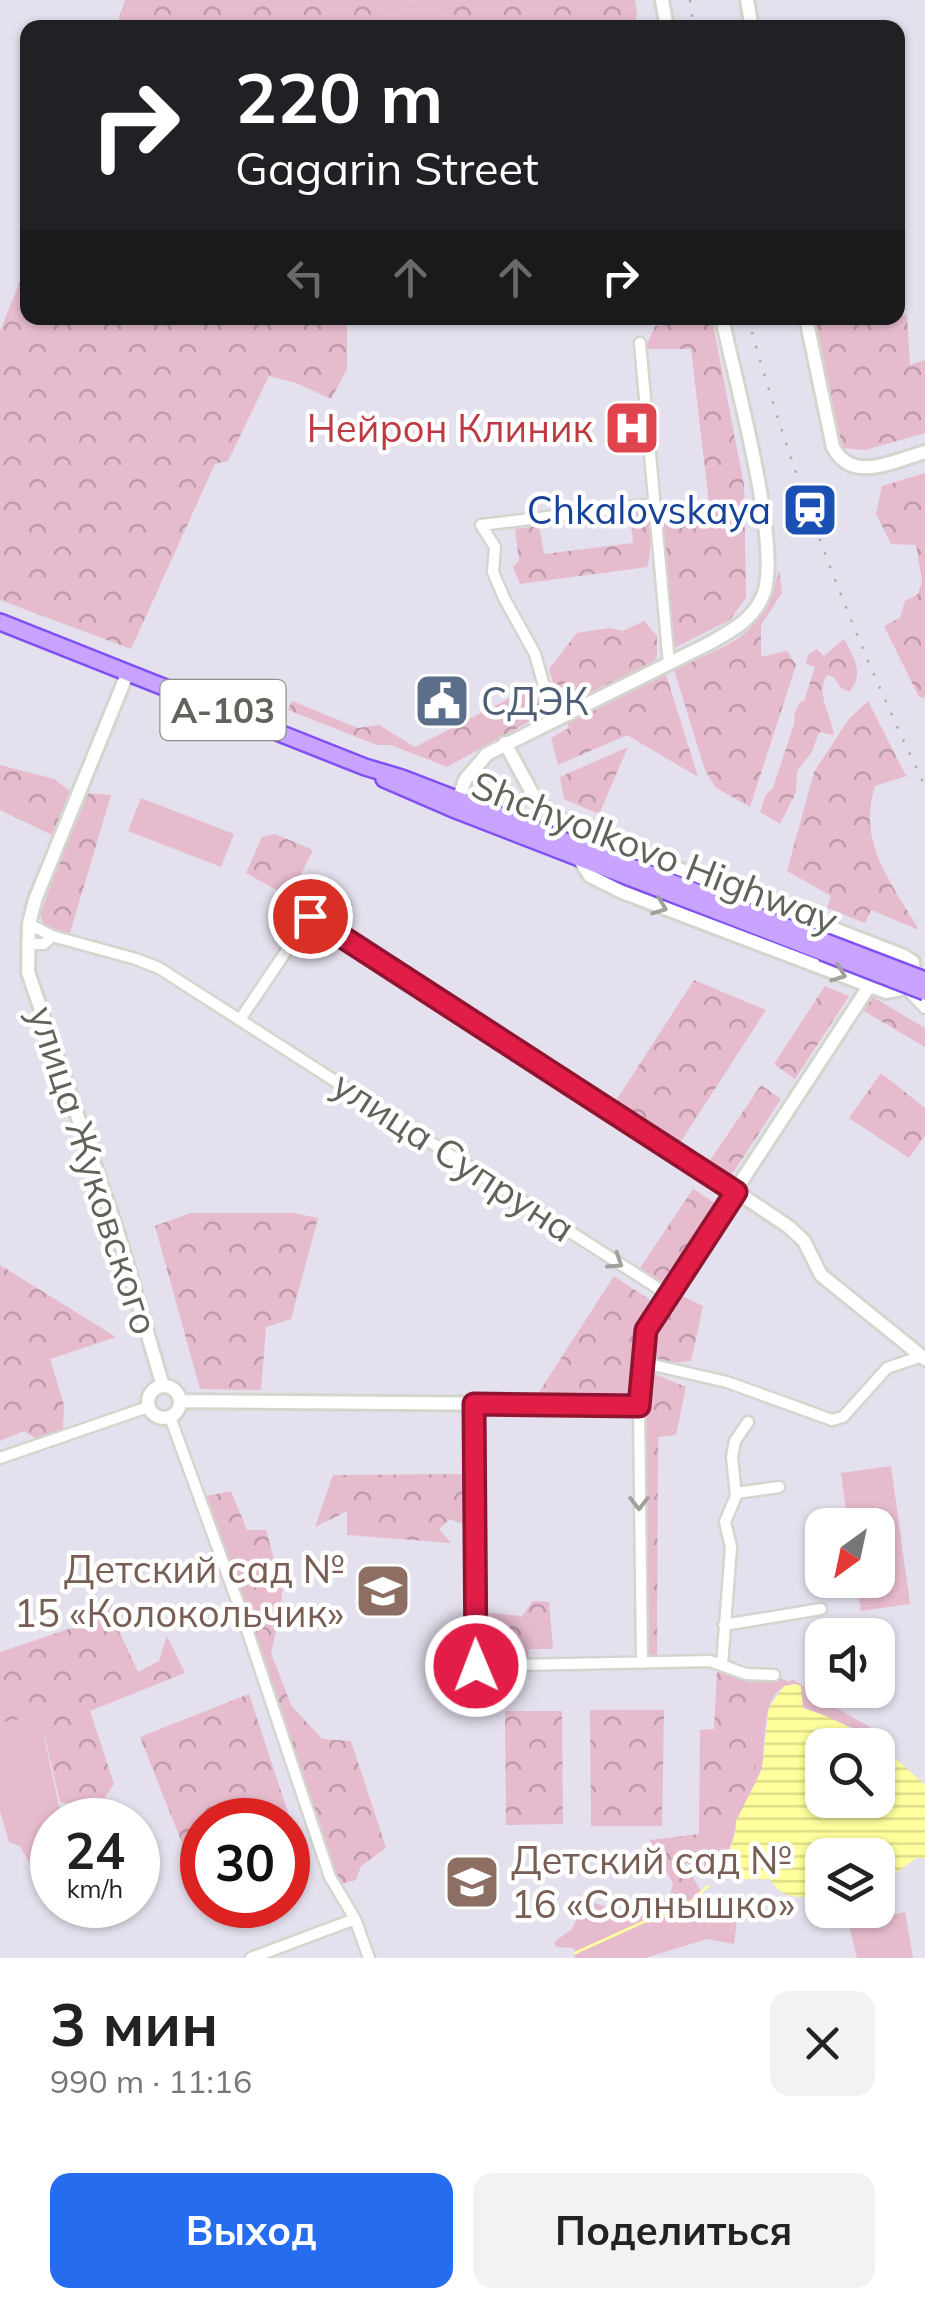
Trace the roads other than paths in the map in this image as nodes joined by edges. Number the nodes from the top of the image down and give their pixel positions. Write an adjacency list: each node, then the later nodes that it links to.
1 (723, 325): 7 (street)
2 (807, 325): 4 (street)
3 (640, 343): 5 (street)
4 (925, 452)
5 (653, 504): 7 (street); 9 (street)
6 (0, 622): 8 (main road, Shchyolkovo Highway / А-103)
7 (669, 664): 9 (street)
8 (128, 672): 11 (main road, Shchyolkovo Highway / А-103); 17 (street, улица Жуковского)
9 (553, 718): 10 (street); 10 (street)
10 (511, 754): 12 (street); 23 (street)
11 (364, 768): 13 (main road, Shchyolkovo Highway / А-103); 14 (main road, Shchyolkovo Highway / А-103)
12 (468, 776): 13 (street); 14 (street); 15 (street)
13 (432, 790): 14 (main road, Shchyolkovo Highway / А-103)
14 (458, 805): 15 (main road, Shchyolkovo Highway / А-103); 16 (main road, Shchyolkovo Highway / А-103)
15 (481, 809): 20 (main road, Shchyolkovo Highway / А-103)
16 (579, 859): 20 (main road, Shchyolkovo Highway / А-103); 22 (street, А-103, one-way to 22)
17 (28, 924): 18 (street, улица Супруна); 19 (street, улица Жуковского)
18 (52, 936): 19 (street); 26 (street, улица Супруна)
19 (27, 944): 31 (street, улица Жуковского)
20 (824, 947): 21 (main road, Shchyolkovo Highway / А-103, bridge); 24 (main road, Shchyolkovo Highway / А-103, bridge)
21 (925, 980)
22 (870, 985): 23 (street, А-103); 27 (street)
23 (906, 988): 25 (street)
24 (925, 992)
25 (925, 1008)
26 (241, 1018): 27 (street); 28 (street, улица Супруна, one-way to 28)
27 (736, 1192): 28 (street); 29 (street)
28 (667, 1294): 30 (street)
29 (924, 1358): 30 (street)
30 (640, 1362): 34 (street)
31 (162, 1386): 32 (street); 35 (street)
32 (180, 1401): 33 (street); 36 (street)
33 (474, 1404): 34 (street); 43 (street)
34 (639, 1406): 43 (street, one-way to 43)
35 (148, 1407): 36 (street); 38 (street)
36 (170, 1417): 46 (street)
37 (748, 1422): 40 (street)
38 (0, 1458)
39 (780, 1487): 40 (street)
40 (736, 1494): 42 (street)
41 (821, 1610): 42 (street)
42 (724, 1625): 44 (street)
43 (642, 1663): 44 (street)
44 (722, 1665): 45 (street)
45 (774, 1675)
46 (355, 1919): 47 (street); 48 (street)
47 (251, 1958)
48 (369, 1958)

